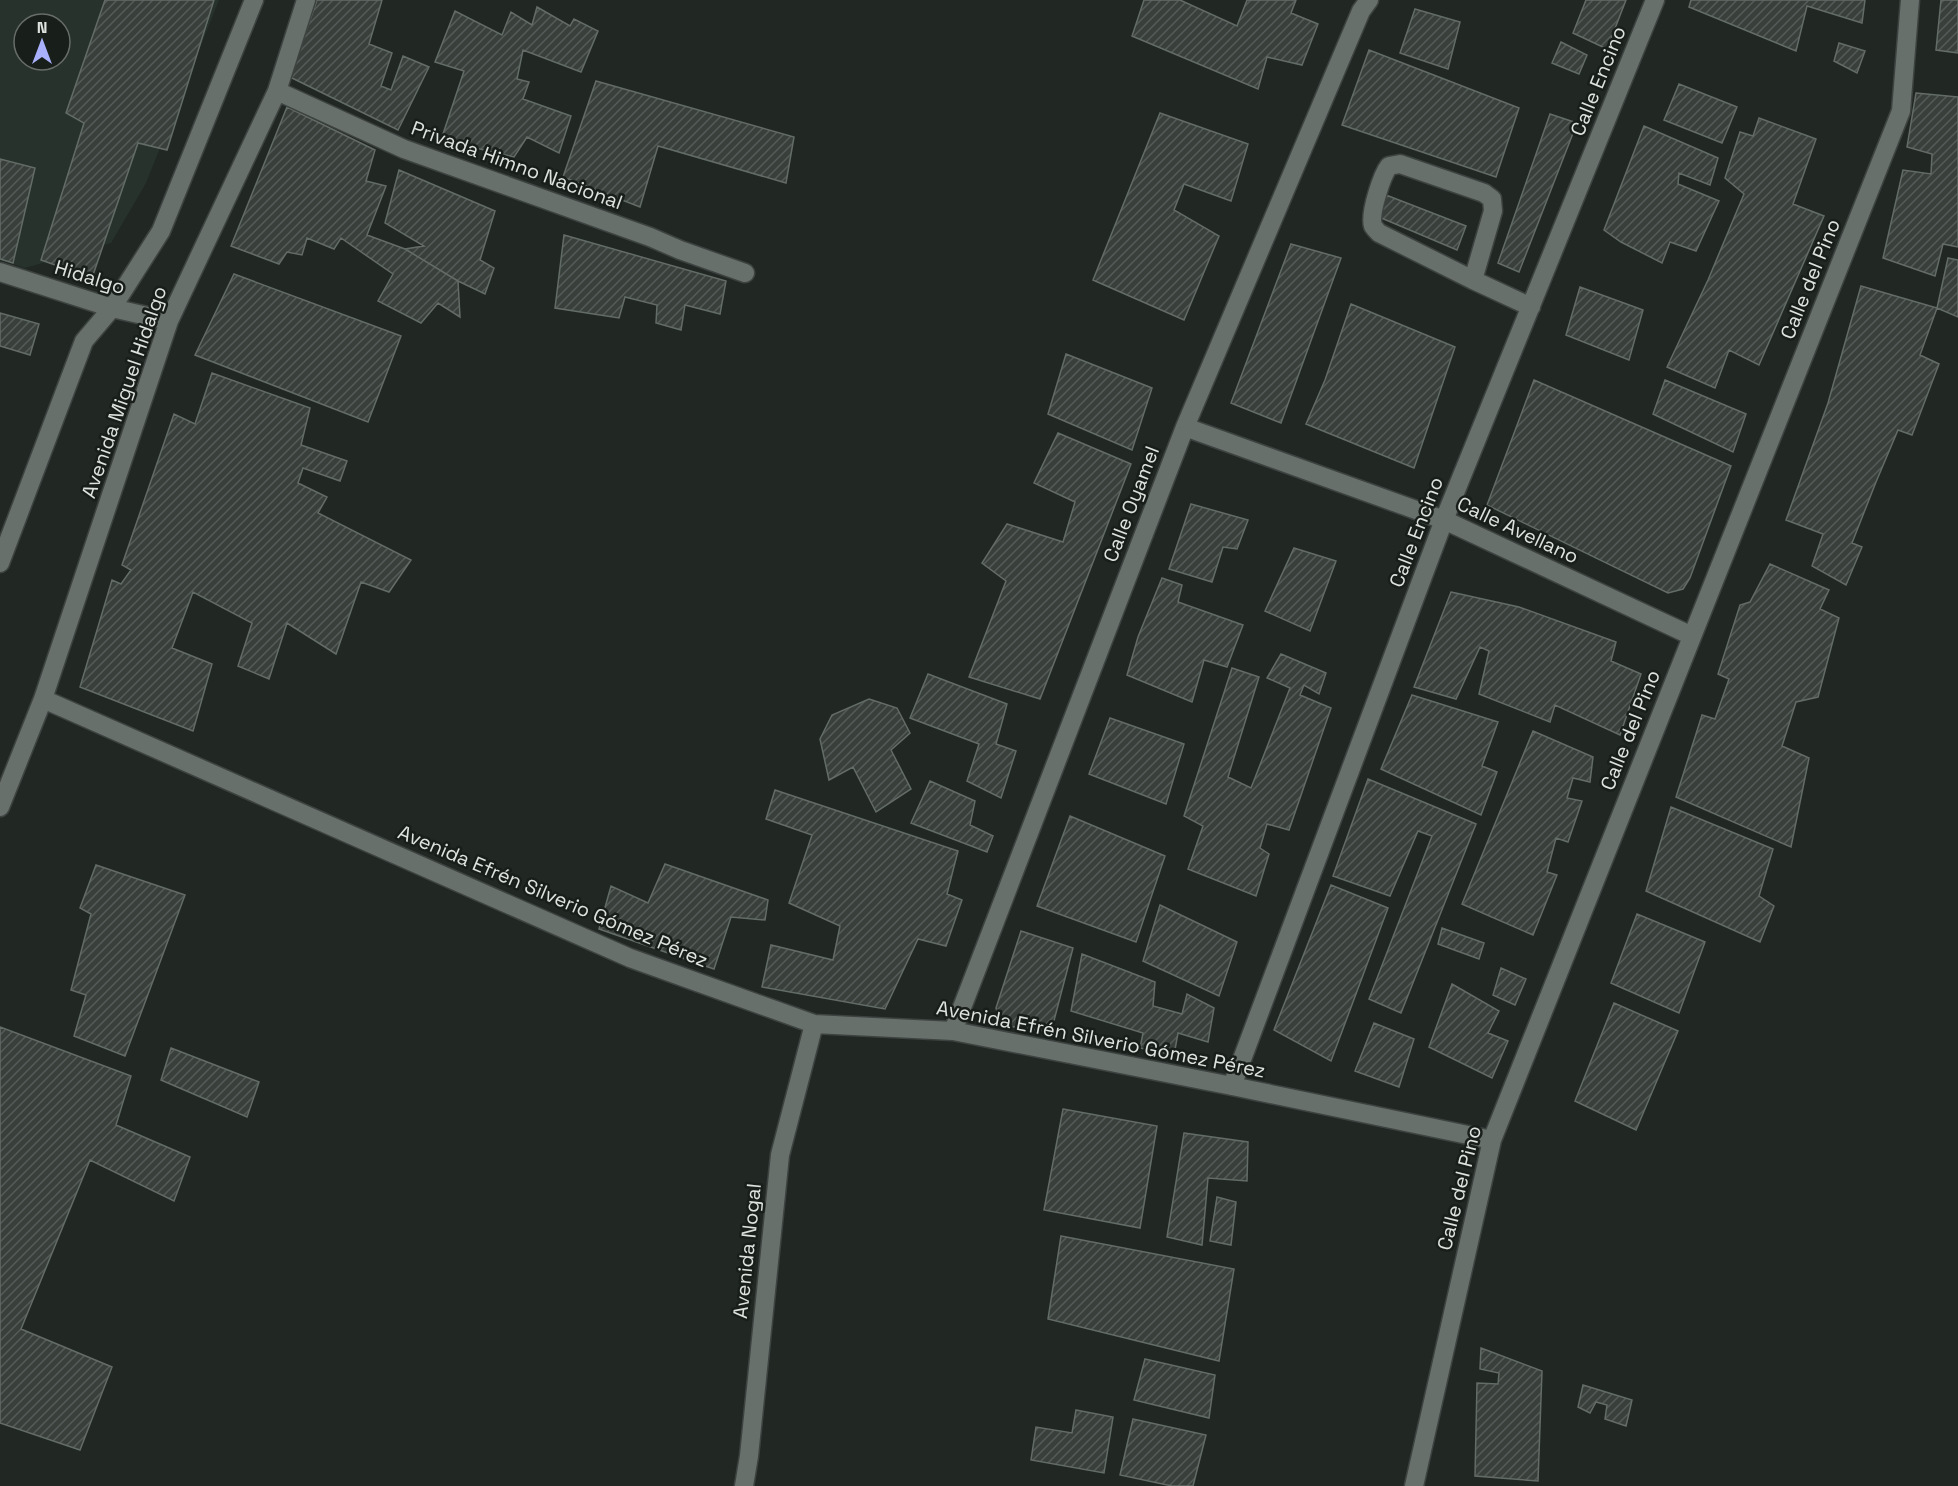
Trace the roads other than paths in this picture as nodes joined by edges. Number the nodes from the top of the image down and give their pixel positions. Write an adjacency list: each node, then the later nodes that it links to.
1 (254, 0): 11 (street, Avenida Miguel Hidalgo)
2 (306, 0): 6 (street, Avenida Miguel Hidalgo)
3 (1369, 0): 13 (street, Calle Oyamel)
4 (1655, 0): 10 (street, Calle Encino)
5 (1910, 0): 16 (street, Calle del Pino)
6 (277, 91): 8 (street, Privada Himno Nacional); 12 (street, Avenida Miguel Hidalgo)
7 (0, 272): 11 (street, Hidalgo)
8 (745, 273)
9 (1473, 280): 9 (street); 10 (street)
10 (1531, 307): 14 (street, Calle Encino)
11 (112, 308): 12 (street, Hidalgo); 15 (street, Avenida Miguel Hidalgo)
12 (169, 321): 17 (street, Avenida Miguel Hidalgo)
13 (1185, 427): 14 (street, Calle Avellano); 21 (street, Calle Oyamel)
14 (1444, 520): 16 (street, Calle Avellano); 22 (street, Calle Encino)
15 (0, 563)
16 (1692, 636): 23 (street, Calle del Pino)
17 (43, 699): 18 (street, Avenida Miguel Hidalgo); 20 (street, Avenida Efrén Silverio Gómez Pérez)
18 (7, 773): 19 (street, Avenida Miguel Hidalgo)
19 (0, 807)
20 (814, 1024): 21 (street, Avenida Efrén Silverio Gómez Pérez); 24 (street, Avenida Nogal)
21 (953, 1030): 22 (street, Avenida Efrén Silverio Gómez Pérez)
22 (1232, 1086): 23 (street, Avenida Efrén Silverio Gómez Pérez)
23 (1492, 1140): 25 (street, Calle del Pino)
24 (744, 1486)
25 (1414, 1486)

